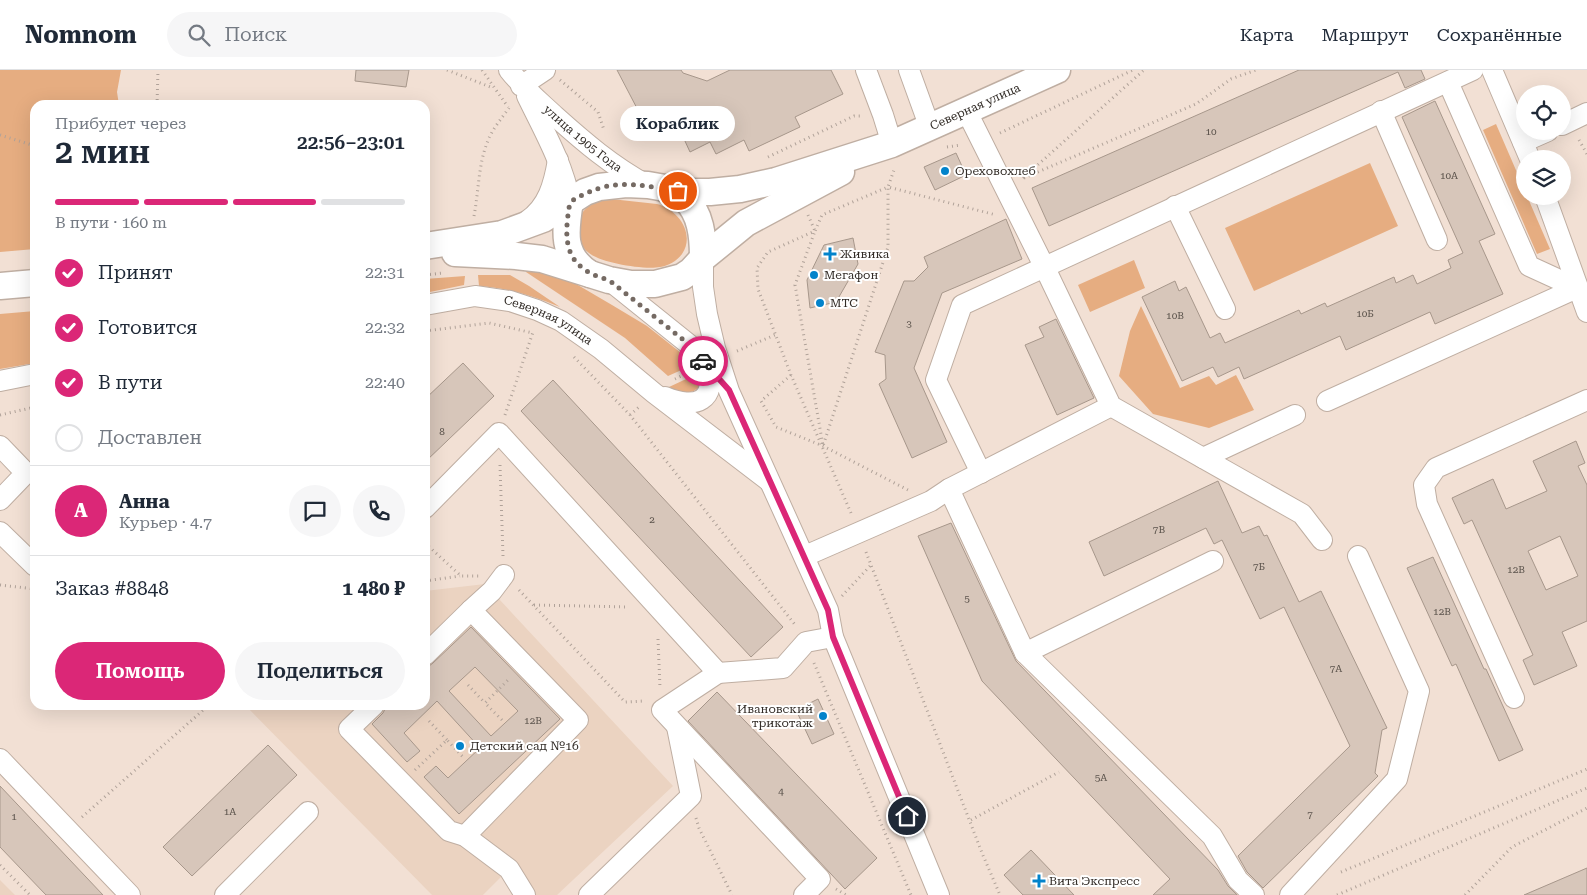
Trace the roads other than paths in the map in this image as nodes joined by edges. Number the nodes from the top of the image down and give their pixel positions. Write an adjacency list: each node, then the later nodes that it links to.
1 (866, 70): 17 (street)
2 (909, 70): 13 (street)
3 (1057, 70): 9 (main road, Северная улица)
4 (1473, 70): 8 (street)
5 (1492, 70): 15 (street)
6 (550, 73): 7 (street)
7 (515, 78): 18 (street, улица 1905 Года); 19 (street, улица 1905 Года)
8 (1448, 82): 10 (street); 32 (street)
9 (966, 110): 13 (main road, Северная улица); 28 (street)
10 (1381, 111): 22 (street); 24 (street)
11 (1587, 113): 12 (street)
12 (1571, 121)
13 (937, 138): 17 (main road, Северная улица)
14 (1539, 140): 16 (street)
15 (1527, 150)
16 (1528, 150)
17 (896, 155): 19 (main road, Северная улица); 27 (main road, Северная улица)
18 (558, 160): 20 (street, улица 1905 Года); 23 (street)
19 (657, 187): 20 (main road, Северная улица); 27 (main road)
20 (570, 202): 23 (main road, Северная улица); 29 (main road, Северная улица)
21 (1548, 205): 32 (street)
22 (1175, 206): 28 (street); 34 (street)
23 (519, 226): 25 (main road, Северная улица)
24 (1437, 240)
25 (430, 245)
26 (430, 252): 29 (main road, Северная улица)
27 (703, 258): 29 (main road, Северная улица); 39 (street)
28 (1044, 266): 43 (street); 47 (street)
29 (602, 278): 36 (street)
30 (30, 283): 31 (main road)
31 (0, 286)
32 (1577, 288): 35 (street); 42 (street)
33 (430, 304): 40 (street, Северная улица)
34 (1224, 309)
35 (1587, 312)
36 (707, 364): 39 (street); 40 (street)
37 (30, 375): 38 (street)
38 (0, 381)
39 (729, 390): 48 (street)
40 (654, 393): 48 (street, Северная улица)
41 (1587, 400): 64 (street)
42 (1327, 401)
43 (1111, 406): 46 (street); 47 (street)
44 (1295, 416): 46 (street)
45 (0, 446): 50 (street)
46 (1203, 458): 53 (street)
47 (981, 473): 49 (street)
48 (771, 482): 54 (street)
49 (949, 489): 54 (street); 62 (street)
50 (0, 500)
51 (430, 503): 63 (street)
52 (0, 532): 56 (street)
53 (1322, 540)
54 (805, 556): 60 (street)
55 (1358, 556): 77 (street)
56 (30, 561)
57 (1213, 561): 62 (street)
58 (504, 575): 59 (street)
59 (471, 610): 61 (street); 69 (street)
60 (833, 637): 63 (street); 75 (street)
61 (430, 650)
62 (1025, 653): 76 (street)
63 (718, 674): 66 (street)
64 (1514, 698)
65 (369, 710): 69 (street)
66 (677, 726): 73 (street); 74 (street)
67 (0, 759): 70 (street)
68 (308, 812): 71 (street)
69 (465, 836): 72 (street)
70 (130, 895)
71 (226, 895)
72 (525, 895)
73 (589, 895)
74 (804, 895)
75 (939, 895)
76 (1254, 895)
77 (1290, 895)

